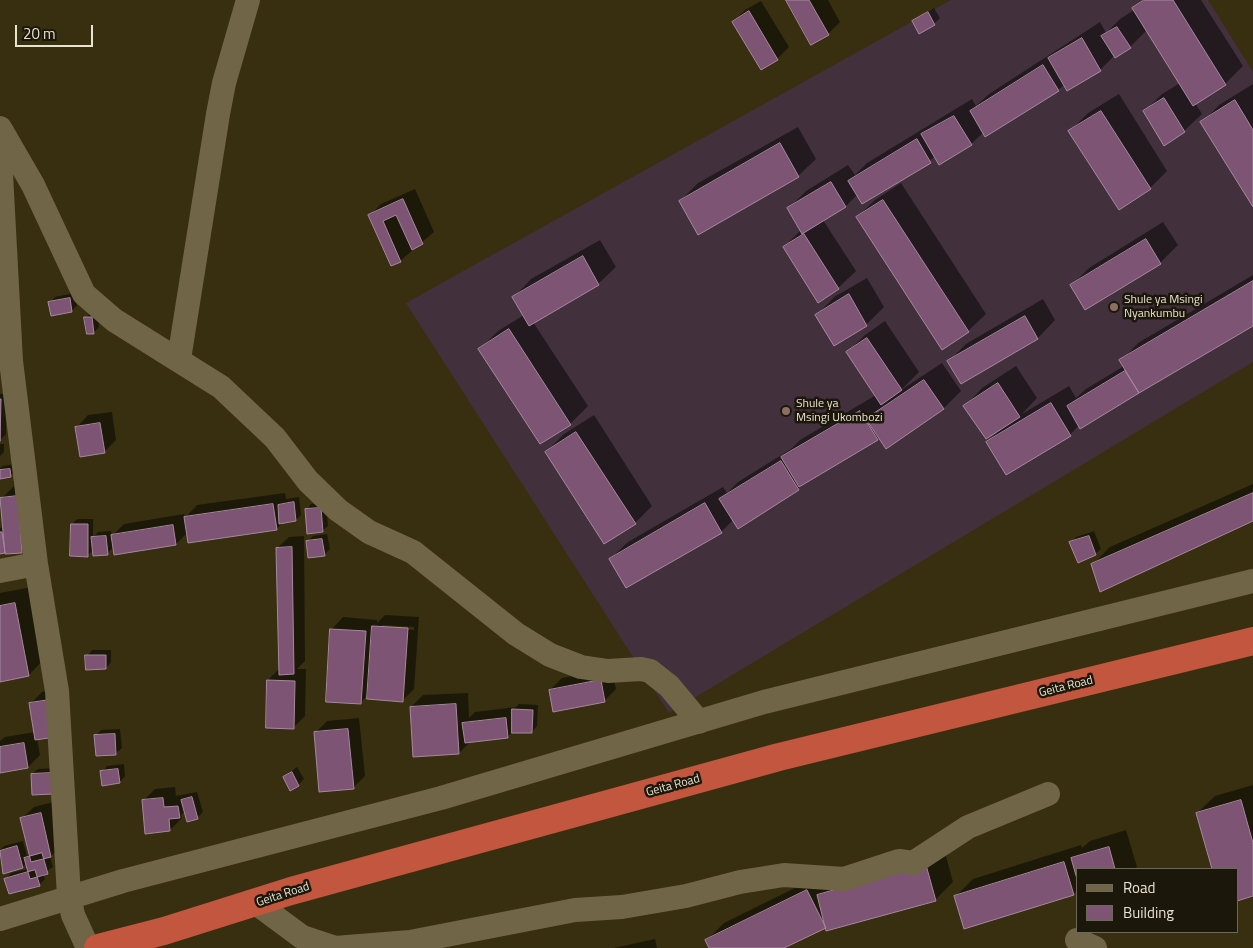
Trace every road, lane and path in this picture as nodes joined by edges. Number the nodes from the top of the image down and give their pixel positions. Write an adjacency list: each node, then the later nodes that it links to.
1 (248, 0): 5 (street)
2 (0, 128): 5 (street)
3 (0, 154): 4 (street)
4 (3, 251): 6 (street)
5 (179, 359): 10 (street)
6 (36, 564): 7 (street); 12 (street)
7 (0, 571)
8 (1253, 581): 10 (street)
9 (1253, 641): 13 (highway, Geita Road)
10 (699, 722): 12 (street)
11 (1048, 794): 13 (street)
12 (69, 896): 14 (street); 16 (street)
13 (256, 903): 15 (highway, Geita Road)
14 (0, 919)
15 (163, 939): 17 (highway, Geita Road)
16 (88, 948)
17 (98, 948)

